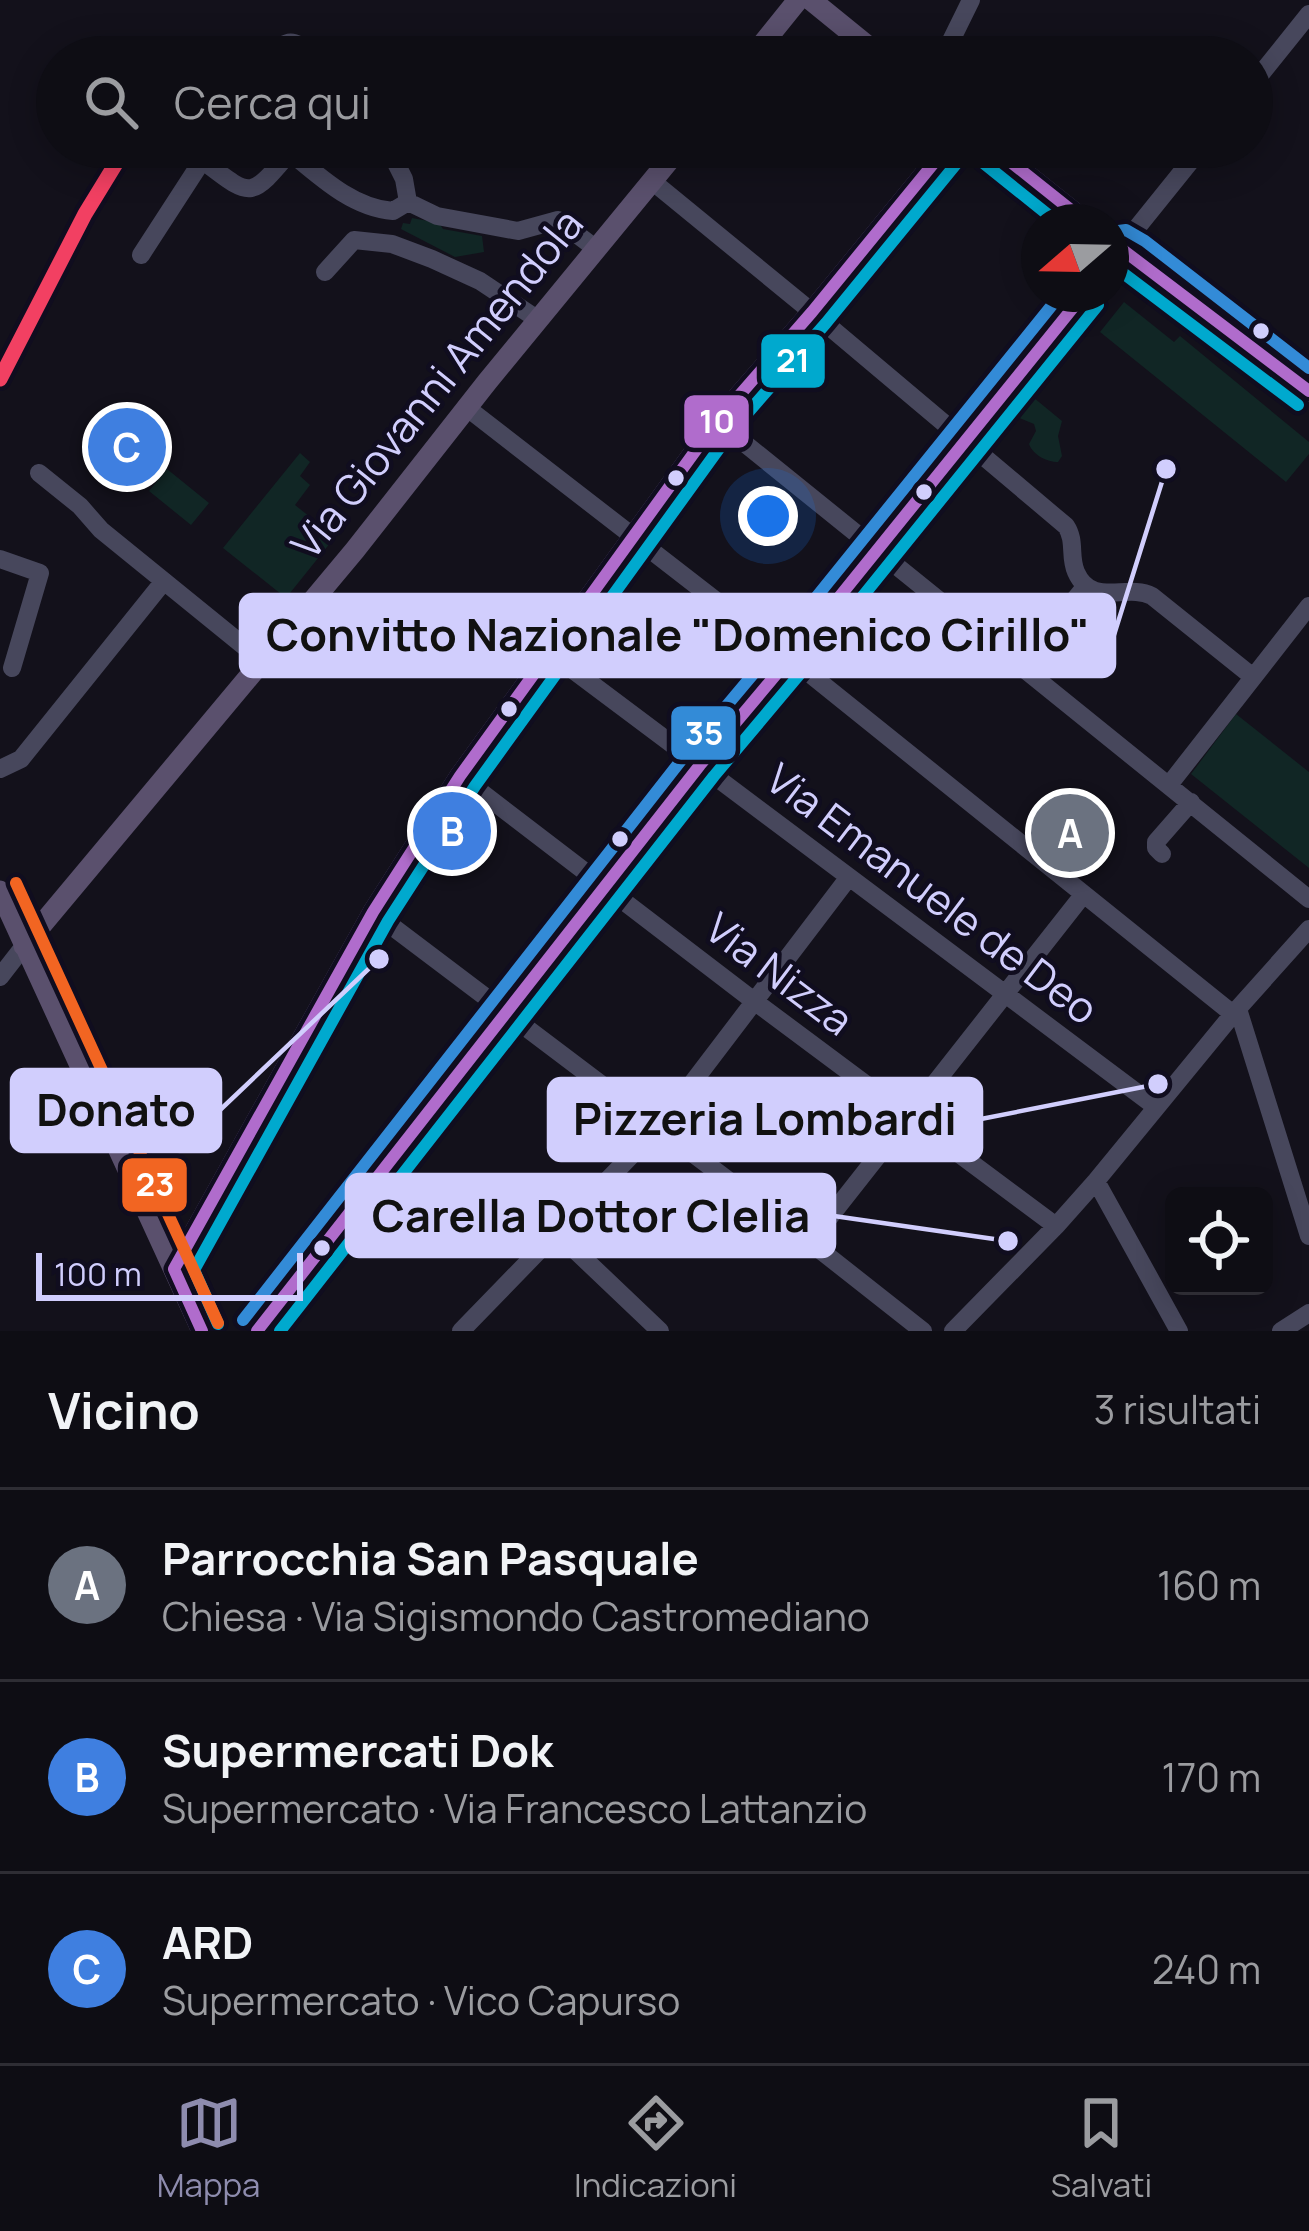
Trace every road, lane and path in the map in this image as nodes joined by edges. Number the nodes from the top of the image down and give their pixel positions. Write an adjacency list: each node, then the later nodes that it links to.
1 (799, 0): 5 (main road)
2 (812, 0): 6 (main road)
3 (971, 0): 7 (street)
4 (1309, 14): 8 (street)
5 (769, 36)
6 (856, 36)
7 (953, 36)
8 (1273, 59)
9 (196, 168): 23 (street)
10 (221, 168): 11 (street)
11 (276, 168)
12 (310, 168): 19 (street)
13 (398, 168): 19 (street)
14 (663, 168): 18 (main road, Via Giovanni Amendola)
15 (930, 168): 26 (main road)
16 (1018, 168): 20 (main road)
17 (1184, 168): 21 (street)
18 (652, 181): 22 (main road, Via Giovanni Amendola); 26 (street)
19 (407, 202): 22 (street)
20 (1063, 204)
21 (1129, 232)
22 (595, 248): 28 (main road, Via Giovanni Amendola)
23 (140, 255)
24 (1129, 260): 29 (main road)
25 (325, 272): 28 (street)
26 (812, 312): 31 (main road); 32 (street)
27 (1069, 312): 32 (street)
28 (537, 320): 30 (main road, Via Giovanni Amendola)
29 (1309, 392)
30 (466, 407): 34 (street); 42 (main road, Via Giovanni Amendola)
31 (717, 421): 34 (main road); 35 (street)
32 (964, 442): 35 (street); 38 (street)
33 (39, 472): 37 (street)
34 (633, 534): 40 (main road); 41 (street)
35 (876, 549): 41 (street); 43 (street)
36 (0, 559): 44 (street)
37 (164, 581): 42 (street); 47 (street)
38 (1085, 586): 43 (street); 45 (street)
39 (1309, 606): 45 (street)
40 (549, 652): 46 (street, Via Emanuele de Deo); 48 (main road)
41 (790, 658): 46 (street); 55 (street)
42 (261, 660): 59 (main road, Via Giovanni Amendola)
43 (1019, 667): 49 (street)
44 (12, 668)
45 (1253, 677): 49 (street)
46 (700, 765): 52 (street, Via Emanuele de Deo); 53 (street)
47 (0, 769)
48 (460, 776): 53 (street, Via Nizza); 57 (main road)
49 (1169, 785): 50 (street)
50 (1191, 802): 51 (street); 56 (street)
51 (1162, 854)
52 (849, 877): 61 (street, Via Emanuele de Deo); 62 (street)
53 (604, 886): 62 (street, Via Nizza); 64 (street)
54 (0, 891): 59 (main road)
55 (1083, 895): 61 (street); 63 (street)
56 (1309, 899)
57 (373, 912): 64 (street); 73 (main road)
58 (1309, 929): 63 (street)
59 (24, 946): 60 (street); 73 (main road)
60 (0, 977)
61 (1005, 994): 65 (street, Via Emanuele de Deo); 66 (street)
62 (754, 1000): 66 (street, Via Nizza); 67 (street)
63 (1236, 1011): 65 (street); 71 (street)
64 (505, 1012): 67 (street); 77 (street)
65 (1156, 1107): 68 (street)
66 (908, 1116): 69 (street, Via Nizza); 72 (street)
67 (658, 1127): 70 (street); 72 (street)
68 (1096, 1181): 69 (street); 83 (street)
69 (1056, 1226): 82 (street)
70 (557, 1233): 75 (street); 78 (street)
71 (1309, 1236)
72 (810, 1242): 81 (street)
73 (174, 1270): 76 (main road)
74 (1309, 1313): 84 (street)
75 (644, 1315): 79 (street); 80 (street)
76 (202, 1331)
77 (257, 1331)
78 (461, 1331)
79 (628, 1331)
80 (660, 1331)
81 (923, 1331)
82 (952, 1331)
83 (1179, 1331)
84 (1281, 1331)

